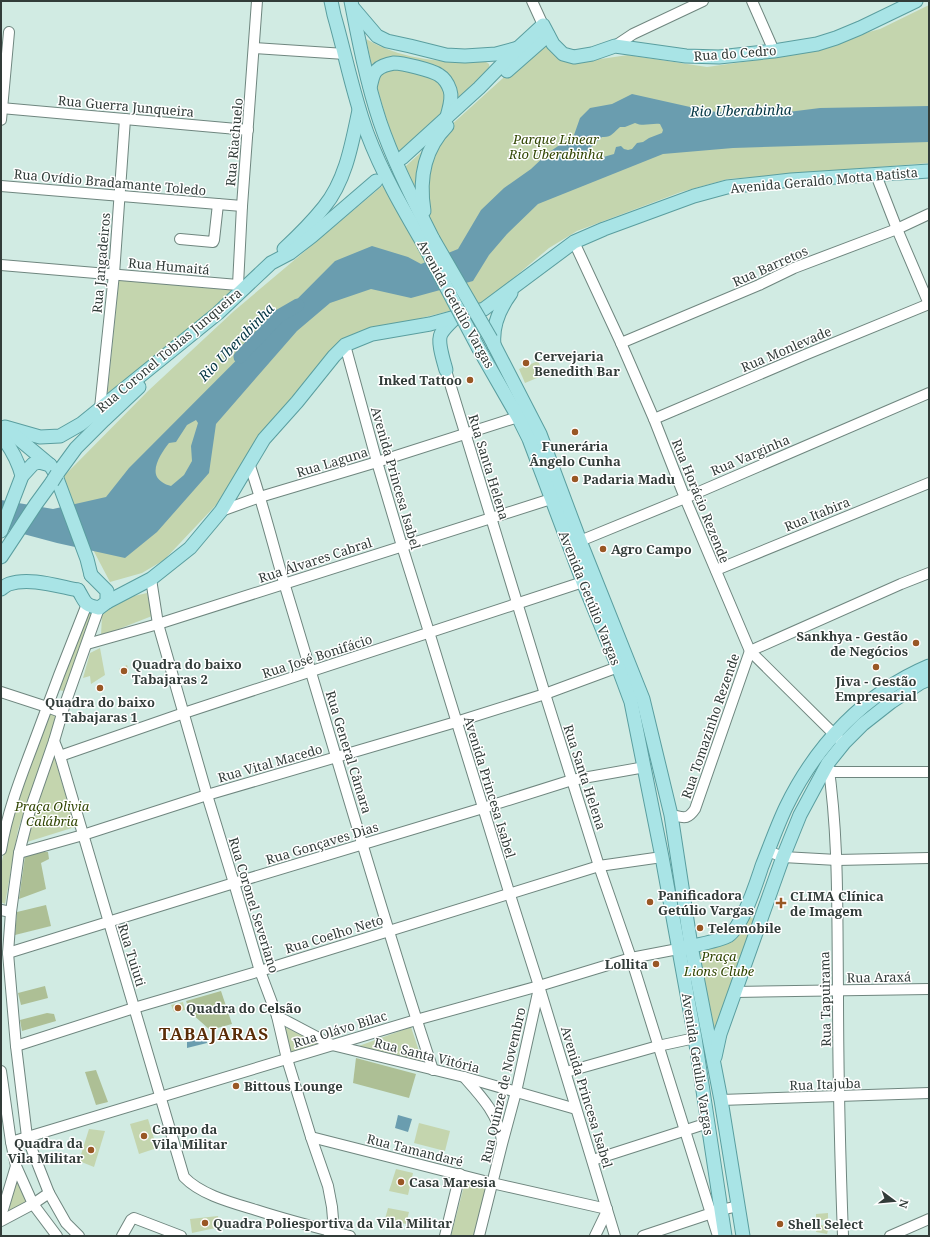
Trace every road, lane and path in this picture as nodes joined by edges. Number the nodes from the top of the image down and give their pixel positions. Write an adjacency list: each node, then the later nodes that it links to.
1 (257, 1): 11 (street, Rua Riachuelo)
2 (331, 1): 14 (main road, Avenida Getúlio Vargas)
3 (532, 1): 9 (street)
4 (704, 1): 10 (street)
5 (752, 1): 13 (street)
6 (916, 1): 13 (main road, Rua do Cedro)
7 (352, 4): 12 (main road); 15 (main road, Avenida Getúlio Vargas)
8 (9, 32): 16 (street)
9 (548, 35): 10 (main road, Rua do Cedro); 12 (main road); 31 (main road)
10 (615, 46): 13 (main road, Rua do Cedro)
11 (254, 48): 14 (street); 21 (street, Rua Riachuelo)
12 (518, 48): 18 (main road)
13 (774, 51)
14 (345, 54): 15 (main road); 17 (main road, Avenida Getúlio Vargas)
15 (371, 89): 18 (main road); 31 (main road, Avenida Getúlio Vargas)
16 (2, 108): 19 (street, Rua Guerra Junqueira); 20 (street)
17 (360, 108): 34 (main road, Avenida Getúlio Vargas); 36 (main road)
18 (447, 117): 22 (main road)
19 (125, 119): 21 (street, Rua Guerra Junqueira); 27 (street, Rua Jangadeiros)
20 (1, 120)
21 (248, 130): 29 (street, Rua Riachuelo)
22 (402, 158)
23 (929, 171): 24 (main road, Avenida Geraldo Motta Batista)
24 (876, 175): 32 (street); 35 (main road, Avenida Geraldo Motta Batista)
25 (376, 181): 36 (main road, Rua Coronel Tobias Junqueira)
26 (1, 186): 27 (street, Rua Ovídio Bradamante Toledo)
27 (120, 196): 28 (street, Rua Ovídio Bradamante Toledo); 38 (street, Rua Jangadeiros)
28 (218, 204): 29 (street, Rua Ovídio Bradamante Toledo); 33 (street)
29 (242, 206): 40 (street, Rua Riachuelo)
30 (929, 214): 32 (street, Rua Barretos)
31 (425, 223): 34 (main road, Avenida Getúlio Vargas)
32 (897, 229): 41 (street); 46 (street, Rua Barretos)
33 (180, 239)
34 (429, 242): 45 (main road, Avenida Getúlio Vargas, bridge); 51 (main road, Avenida Getúlio Vargas, bridge)
35 (574, 242): 39 (main road, Avenida Geraldo Motta Batista); 46 (street, Rua Horácio Rezende)
36 (271, 262): 40 (main road, Rua Coronel Tobias Junqueira)
37 (1, 265): 38 (street, Rua Humaitá)
38 (114, 274): 40 (street, Rua Humaitá); 50 (street, Rua Jangadeiros)
39 (525, 278): 43 (main road, Avenida Geraldo Motta Batista); 45 (main road)
40 (241, 287): 42 (main road, Rua Coronel Tobias Junqueira)
41 (929, 304): 52 (street, Rua Monlevade)
42 (218, 313): 50 (main road, Rua Coronel Tobias Junqueira); 58 (main road)
43 (456, 317): 44 (main road, Avenida Geraldo Motta Batista); 48 (main road)
44 (430, 324): 47 (main road, Avenida Geraldo Motta Batista); 48 (street, Rua Santa Helena)
45 (492, 342): 55 (main road, Avenida Getúlio Vargas)
46 (621, 343): 52 (street, Rua Horácio Rezende)
47 (345, 345): 56 (street, Avenida Princesa Isabel); 57 (main road, Avenida Geraldo Motta Batista)
48 (446, 370): 54 (street, Rua Santa Helena)
49 (929, 393): 62 (street, Rua Varginha)
50 (100, 408): 53 (main road, Rua Coronel Tobias Junqueira)
51 (518, 417): 54 (street, Rua Laguna); 55 (main road, Avenida Getúlio Vargas)
52 (654, 419): 62 (street, Rua Horácio Rezende)
53 (2, 428): 58 (main road); 59 (main road)
54 (465, 435): 56 (street, Rua Laguna); 65 (street, Rua Santa Helena)
55 (534, 436): 63 (main road, Avenida Getúlio Vargas); 67 (main road, Avenida Getúlio Vargas)
56 (377, 462): 61 (street, Rua Laguna); 68 (street, Avenida Princesa Isabel)
57 (249, 463): 61 (street, Rua General Câmara); 64 (main road, Avenida Geraldo Motta Batista)
58 (53, 474): 59 (main road); 69 (main road); 72 (main road)
59 (22, 476): 66 (main road)
60 (929, 483): 70 (street, Rua Itabira)
61 (260, 497): 64 (street, Rua Laguna); 75 (street, Rua General Câmara)
62 (685, 498): 67 (street, Rua Varginha); 70 (street, Rua Horácio Rezende)
63 (551, 499): 65 (street, Rua Álvares Cabral); 74 (main road, Avenida Getúlio Vargas)
64 (221, 511): 73 (main road, Avenida Geraldo Motta Batista)
65 (491, 519): 68 (street, Rua Álvares Cabral); 78 (street, Rua Santa Helena)
66 (1, 531)
67 (580, 541): 82 (main road, Avenida Getúlio Vargas)
68 (402, 546): 75 (street, Rua Álvares Cabral); 81 (street, Avenida Princesa Isabel)
69 (4, 553)
70 (716, 570): 84 (street, Rua Horácio Rezende)
71 (929, 573): 84 (street, Rua Tomazinho Rezende)
72 (91, 575): 77 (main road); 79 (main road)
73 (151, 579): 79 (main road, Avenida Geraldo Motta Batista); 80 (street, Rua Coronel Severiano)
74 (583, 582): 78 (street, Rua José Bonifácio); 82 (main road, Avenida Getúlio Vargas)
75 (284, 583): 80 (street, Rua Álvares Cabral); 87 (street, Rua General Câmara)
76 (1, 589): 77 (main road)
77 (78, 590): 79 (main road)
78 (518, 604): 81 (street, Rua José Bonifácio); 90 (street, Rua Santa Helena)
79 (97, 605): 83 (street); 92 (street)
80 (158, 624): 83 (street, Rua Álvares Cabral); 94 (street, Rua Coronel Severiano)
81 (430, 632): 87 (street, Rua José Bonifácio); 95 (street, Avenida Princesa Isabel)
82 (612, 636): 86 (main road, Avenida Getúlio Vargas); 91 (main road, Avenida Getúlio Vargas)
83 (87, 644): 93 (street)
84 (750, 651): 96 (street, Rua Horácio Rezende); 108 (street, Rua Tomazinho Rezende)
85 (929, 666): 96 (main road)
86 (618, 667): 90 (street, Rua Vital Macedo); 91 (main road, Avenida Getúlio Vargas)
87 (311, 671): 94 (street, Rua José Bonifácio); 100 (street, Rua General Câmara)
88 (929, 679): 98 (main road)
89 (1, 692): 92 (street)
90 (545, 694): 95 (street, Rua Vital Macedo); 104 (street, Rua Santa Helena)
91 (637, 700): 101 (main road, Avenida Getúlio Vargas); 108 (main road, Avenida Getúlio Vargas)
92 (48, 704): 93 (street); 106 (street)
93 (63, 710): 97 (street)
94 (184, 713): 99 (street, Rua José Bonifácio); 105 (street, Rua Coronel Severiano)
95 (456, 722): 100 (street, Rua Vital Macedo); 107 (street, Avenida Princesa Isabel)
96 (834, 734): 98 (street, Rua Horácio Rezende); 112 (main road)
97 (54, 741): 99 (street, Rua Tuiuti); 113 (street)
98 (844, 743): 102 (main road)
99 (60, 756): 109 (street, Rua Tuiuti)
100 (337, 758): 105 (street, Rua Vital Macedo); 110 (street, Rua General Câmara)
101 (645, 767): 104 (street, Rua Gonçaves Dias); 114 (main road, Avenida Getúlio Vargas)
102 (829, 768): 103 (street); 115 (main road); 117 (street, Rua Tapuirama)
103 (929, 772)
104 (572, 780): 107 (street, Rua Gonçaves Dias); 118 (street, Rua Santa Helena)
105 (207, 795): 109 (street, Rua Vital Macedo); 119 (street, Rua Coronel Severiano)
106 (6, 804): 111 (street)
107 (483, 808): 110 (street, Rua Gonçaves Dias); 120 (street, Avenida Princesa Isabel)
108 (671, 815): 126 (main road, Avenida Getúlio Vargas)
109 (83, 835): 113 (street, Rua Vital Macedo); 123 (street, Rua Tuiuti)
110 (363, 844): 119 (street, Rua Gonçaves Dias); 125 (street, Rua General Câmara)
111 (1, 850)
112 (768, 851): 115 (street); 126 (main road)
113 (19, 853): 122 (street)
114 (662, 856): 118 (street, Rua Coelho Neto); 126 (main road, Avenida Getúlio Vargas)
115 (783, 858): 117 (street); 133 (main road)
116 (929, 858): 117 (street)
117 (837, 860): 132 (street, Rua Tapuirama)
118 (599, 866): 120 (street, Rua Coelho Neto); 128 (street, Rua Santa Helena)
119 (234, 883): 123 (street, Rua Gonçaves Dias); 129 (street, Rua Coronel Severiano)
120 (510, 895): 125 (street, Rua Coelho Neto); 130 (street, Avenida Princesa Isabel)
121 (1, 910): 122 (street)
122 (12, 912): 124 (street)
123 (108, 922): 127 (street, Rua Gonçaves Dias); 134 (street, Rua Tuiuti)
124 (6, 924): 127 (street)
125 (388, 931): 129 (street, Rua Coelho Neto); 136 (street, Rua General Câmara)
126 (685, 948): 128 (street, Rua Olávo Bilac); 137 (main road, Avenida Getúlio Vargas); 142 (main road, Avenida Getúlio Vargas)
127 (8, 953): 139 (street)
128 (631, 958): 130 (street, Rua Olávo Bilac); 140 (street, Rua Santa Helena)
129 (260, 971): 134 (street, Rua Coelho Neto); 135 (street, Rua Coronel Severiano)
130 (539, 986): 136 (street, Rua Olávo Bilac); 146 (street, Avenida Princesa Isabel); 149 (street, Rua Quinze de Novembro)
131 (929, 989): 132 (street, Rua Araxá)
132 (838, 991): 133 (street, Rua Araxá); 152 (street, Rua Tapuirama)
133 (735, 992): 142 (main road)
134 (134, 1008): 139 (street, Rua Coelho Neto); 151 (street, Rua Tuiuti)
135 (277, 1016): 138 (street, Rua Santa Vitória); 141 (street, Rua Coronel Severiano)
136 (416, 1020): 138 (street, Rua Olávo Bilac); 144 (street, Rua General Câmara)
137 (695, 1038): 140 (street); 143 (main road, Avenida Getúlio Vargas)
138 (332, 1045): 141 (street, Rua Olávo Bilac); 144 (street, Rua Santa Vitória)
139 (16, 1046): 157 (street)
140 (658, 1046): 146 (street); 156 (street, Rua Santa Helena)
141 (287, 1059): 151 (street, Rua Olávo Bilac); 158 (street, Rua Coronel Severiano)
142 (714, 1062): 148 (main road, Avenida Getúlio Vargas)
143 (700, 1066): 148 (main road); 155 (main road, Avenida Getúlio Vargas)
144 (433, 1070): 147 (street, Rua Santa Vitória)
145 (1, 1071): 159 (street)
146 (566, 1072): 154 (street, Avenida Princesa Isabel)
147 (464, 1077): 149 (street, Rua Santa Vitória); 160 (street)
148 (716, 1077): 153 (main road, Avenida Getúlio Vargas)
149 (516, 1092): 154 (street, Rua Santa Vitória); 160 (street, Rua Quinze de Novembro)
150 (929, 1093): 152 (street, Rua Itajuba)
151 (160, 1096): 157 (street, Rua Olávo Bilac); 175 (street, Rua Tuiuti)
152 (839, 1096): 153 (street, Rua Itajuba); 189 (street, Rua Tapuirama)
153 (721, 1100): 169 (main road, Avenida Getúlio Vargas)
154 (576, 1109): 161 (street, Avenida Princesa Isabel)
155 (708, 1123): 156 (street); 171 (main road, Avenida Getúlio Vargas)
156 (685, 1131): 161 (street); 171 (street, Rua Santa Helena)
157 (27, 1137): 159 (street, Rua Olávo Bilac); 167 (street)
158 (311, 1137): 163 (street, Rua Tamandaré); 175 (street, Rua Coronel Severiano)
159 (11, 1142): 162 (street)
160 (502, 1144): 166 (street, Rua Quinze de Novembro)
161 (593, 1160): 170 (street, Avenida Princesa Isabel)
162 (16, 1166): 165 (street); 168 (street)
163 (460, 1174): 166 (street, Rua Tamandaré); 181 (street)
164 (1, 1180): 165 (street)
165 (11, 1183): 172 (street)
166 (492, 1183): 170 (street, Rua Tamandaré); 182 (street, Rua Quinze de Novembro)
167 (49, 1193): 168 (street); 177 (street)
168 (33, 1204): 174 (street); 176 (street)
169 (738, 1206): 171 (street); 188 (main road, Avenida Getúlio Vargas)
170 (607, 1210): 183 (street); 184 (street, Avenida Princesa Isabel)
171 (716, 1212): 185 (street); 186 (street, Rua Santa Helena); 187 (main road, Avenida Getúlio Vargas)
172 (1, 1216)
173 (929, 1219): 190 (street)
174 (1, 1221)
175 (330, 1234): 180 (street)
176 (57, 1236)
177 (79, 1236)
178 (122, 1236): 179 (street)
179 (181, 1236)
180 (350, 1236)
181 (445, 1236)
182 (479, 1236)
183 (595, 1236)
184 (615, 1236)
185 (643, 1236)
186 (718, 1236)
187 (726, 1236)
188 (743, 1236)
189 (843, 1236)
190 (890, 1236)

